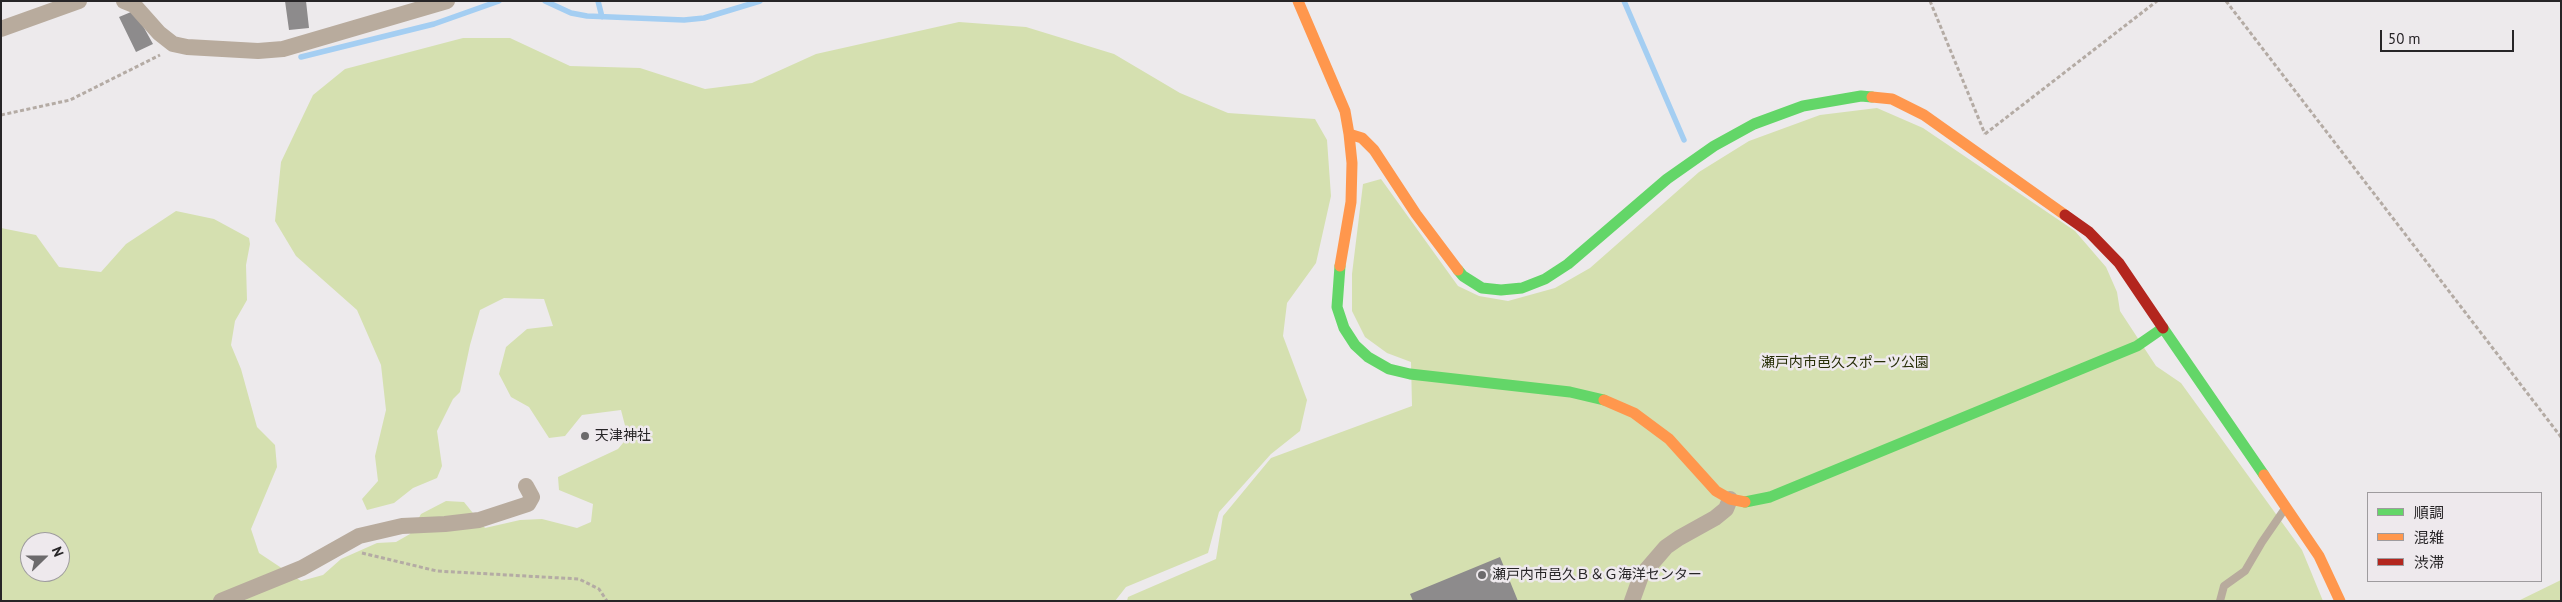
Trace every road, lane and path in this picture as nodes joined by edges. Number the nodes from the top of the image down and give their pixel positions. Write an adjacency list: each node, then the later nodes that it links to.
1 (78, 1): 8 (street)
2 (124, 1): 9 (street)
3 (447, 1): 9 (street)
4 (1298, 1): 11 (street)
5 (1930, 1): 12 (path)
6 (2156, 1): 12 (path)
7 (2226, 1): 15 (path)
8 (1, 29)
9 (173, 44): 10 (path)
10 (1, 115)
11 (1349, 134): 13 (street); 17 (street)
12 (1985, 134): 13 (path)
13 (1976, 151): 14 (street)
14 (2163, 328): 17 (street); 18 (street)
15 (2561, 437)
16 (526, 486): 19 (street)
17 (1730, 499): 22 (street)
18 (2286, 507): 23 (lane); 24 (street)
19 (337, 547): 20 (street); 21 (path)
20 (220, 601)
21 (606, 601)
22 (1632, 601)
23 (2220, 601)
24 (2340, 601)

